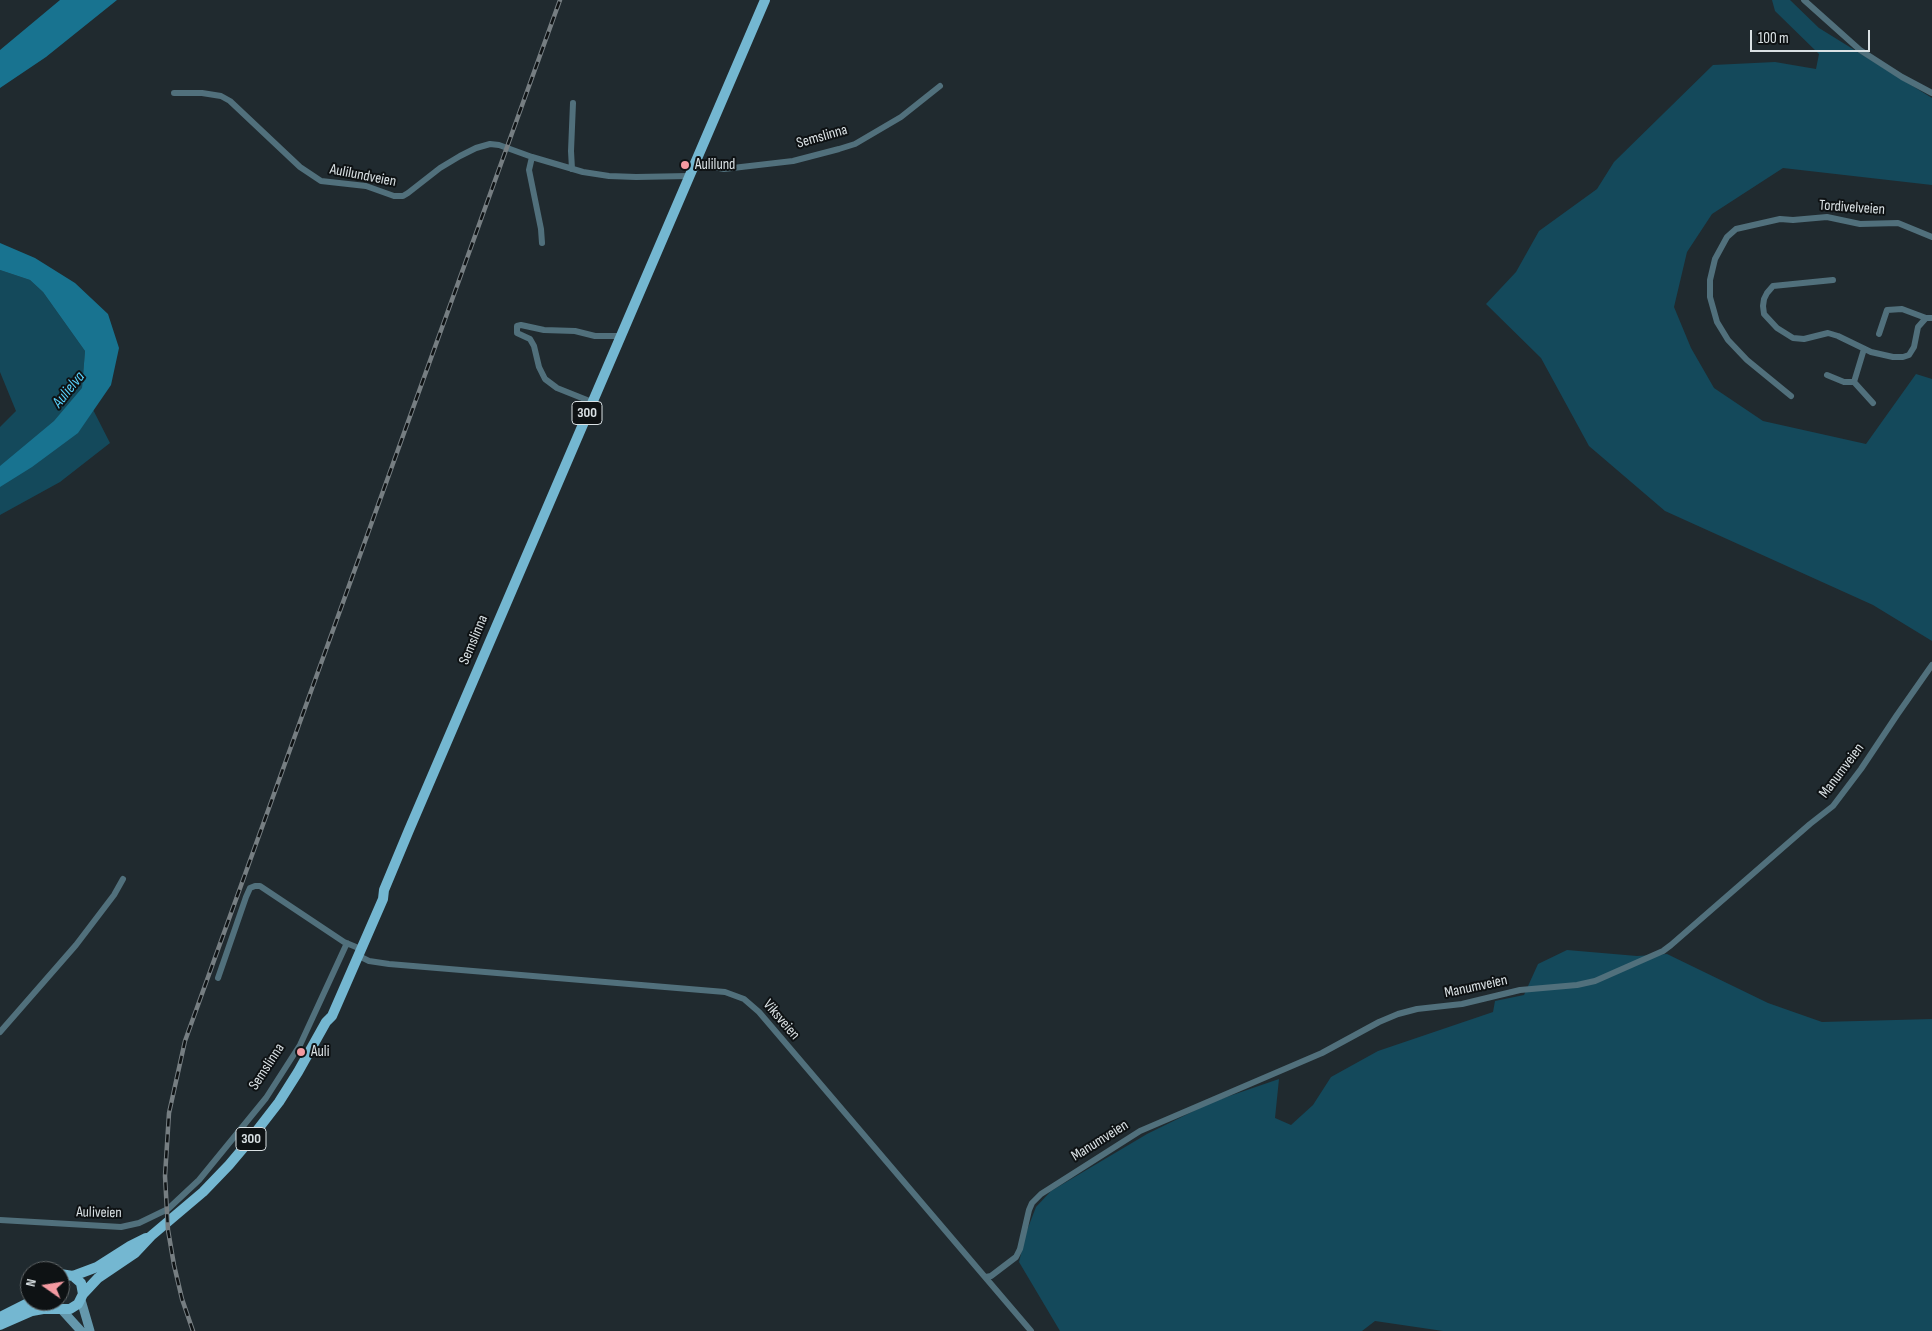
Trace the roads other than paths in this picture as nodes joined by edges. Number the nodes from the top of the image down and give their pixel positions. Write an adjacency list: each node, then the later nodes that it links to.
1 (765, 0): 8 (main road, Semslinna / 300)
2 (1804, 0): 5 (street)
3 (940, 86): 8 (street, Semslinna)
4 (174, 93): 7 (street, Aulilundveien)
5 (1932, 93)
6 (573, 103): 9 (street)
7 (532, 157): 9 (street, Aulilundveien); 12 (street)
8 (695, 163): 10 (main road, Semslinna / 300)
9 (572, 169): 10 (street, Aulilundveien)
10 (689, 176): 16 (main road, Semslinna / 300)
11 (1932, 237): 20 (street, Tordivelveien)
12 (542, 243)
13 (1833, 280): 17 (street)
14 (1929, 318): 15 (street); 17 (street)
15 (1879, 334)
16 (620, 336): 21 (main road, Semslinna / 300); 21 (street)
17 (1864, 349): 19 (street)
18 (1827, 375): 19 (street)
19 (1854, 382): 22 (street)
20 (1792, 396)
21 (592, 402): 25 (main road, Semslinna / 300)
22 (1873, 403)
23 (1932, 665): 33 (street, Manumveien)
24 (123, 879): 27 (street)
25 (354, 949): 26 (street); 28 (street, Semslinna); 30 (main road, Semslinna / 300); 33 (street, Viksveien)
26 (218, 978)
27 (0, 1032)
28 (188, 1192): 29 (street, Auliveien)
29 (0, 1220)
30 (151, 1236): 32 (main road, Semslinna / 300); 34 (main road, Semslinna / 300)
31 (70, 1276): 32 (main road, 300)
32 (73, 1276): 34 (main road)
33 (986, 1278): 43 (street, Viksveien)
34 (82, 1297): 36 (main road, 300); 42 (main road)
35 (20, 1307): 39 (main road)
36 (70, 1308)
37 (32, 1311): 40 (main road, 300)
38 (62, 1311): 41 (main road)
39 (0, 1317)
40 (0, 1325)
41 (81, 1331)
42 (90, 1331)
43 (1031, 1331)

